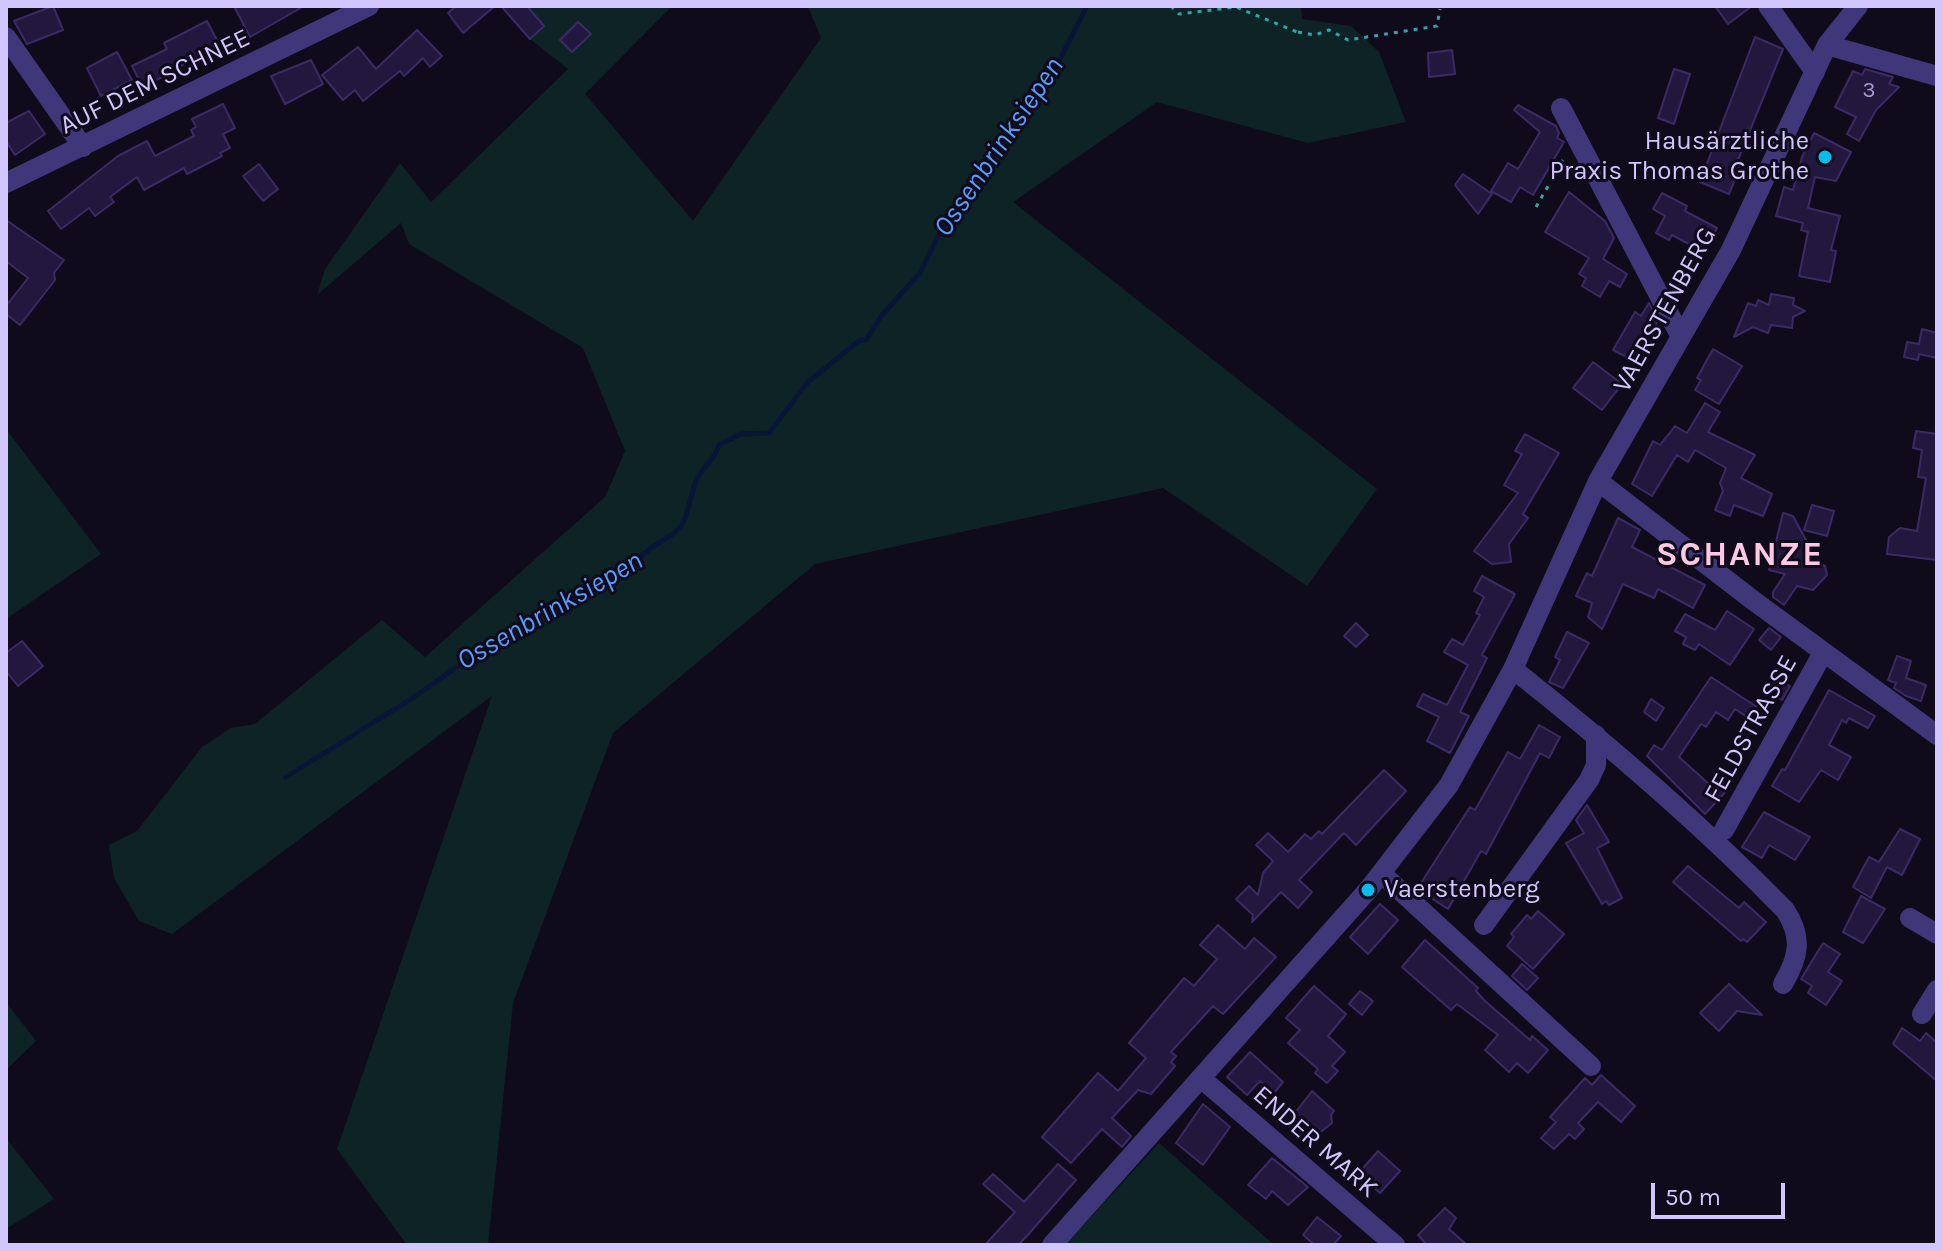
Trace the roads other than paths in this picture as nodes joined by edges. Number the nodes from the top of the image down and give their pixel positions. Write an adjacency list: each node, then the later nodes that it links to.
1 (369, 6): 9 (street, AUF DEM SCHNEE)
2 (1768, 6): 6 (street)
3 (1858, 6): 5 (street, VAERSTENBERG)
4 (6, 37): 9 (street)
5 (1827, 45): 6 (street, VAERSTENBERG); 7 (street)
6 (1815, 72): 11 (street, VAERSTENBERG)
7 (1937, 76)
8 (1561, 108): 11 (street)
9 (83, 147): 10 (street, AUF DEM SCHNEE)
10 (6, 183)
11 (1681, 337): 12 (street, VAERSTENBERG)
12 (1598, 481): 13 (street); 14 (street, VAERSTENBERG)
13 (1823, 653): 16 (street); 17 (street, FELDSTRASSE)
14 (1513, 669): 15 (street); 18 (street, VAERSTENBERG)
15 (1596, 735): 20 (street); 22 (street)
16 (1937, 735)
17 (1724, 830)
18 (1382, 874): 25 (street); 26 (street, VAERSTENBERG)
19 (1910, 918): 21 (street)
20 (1484, 925)
21 (1937, 934)
22 (1783, 984)
23 (1937, 990): 24 (street)
24 (1922, 1014)
25 (1591, 1066)
26 (1202, 1079): 27 (street, VAERSTENBERG); 28 (street, ENDER MARK)
27 (1052, 1245)
28 (1395, 1245)

